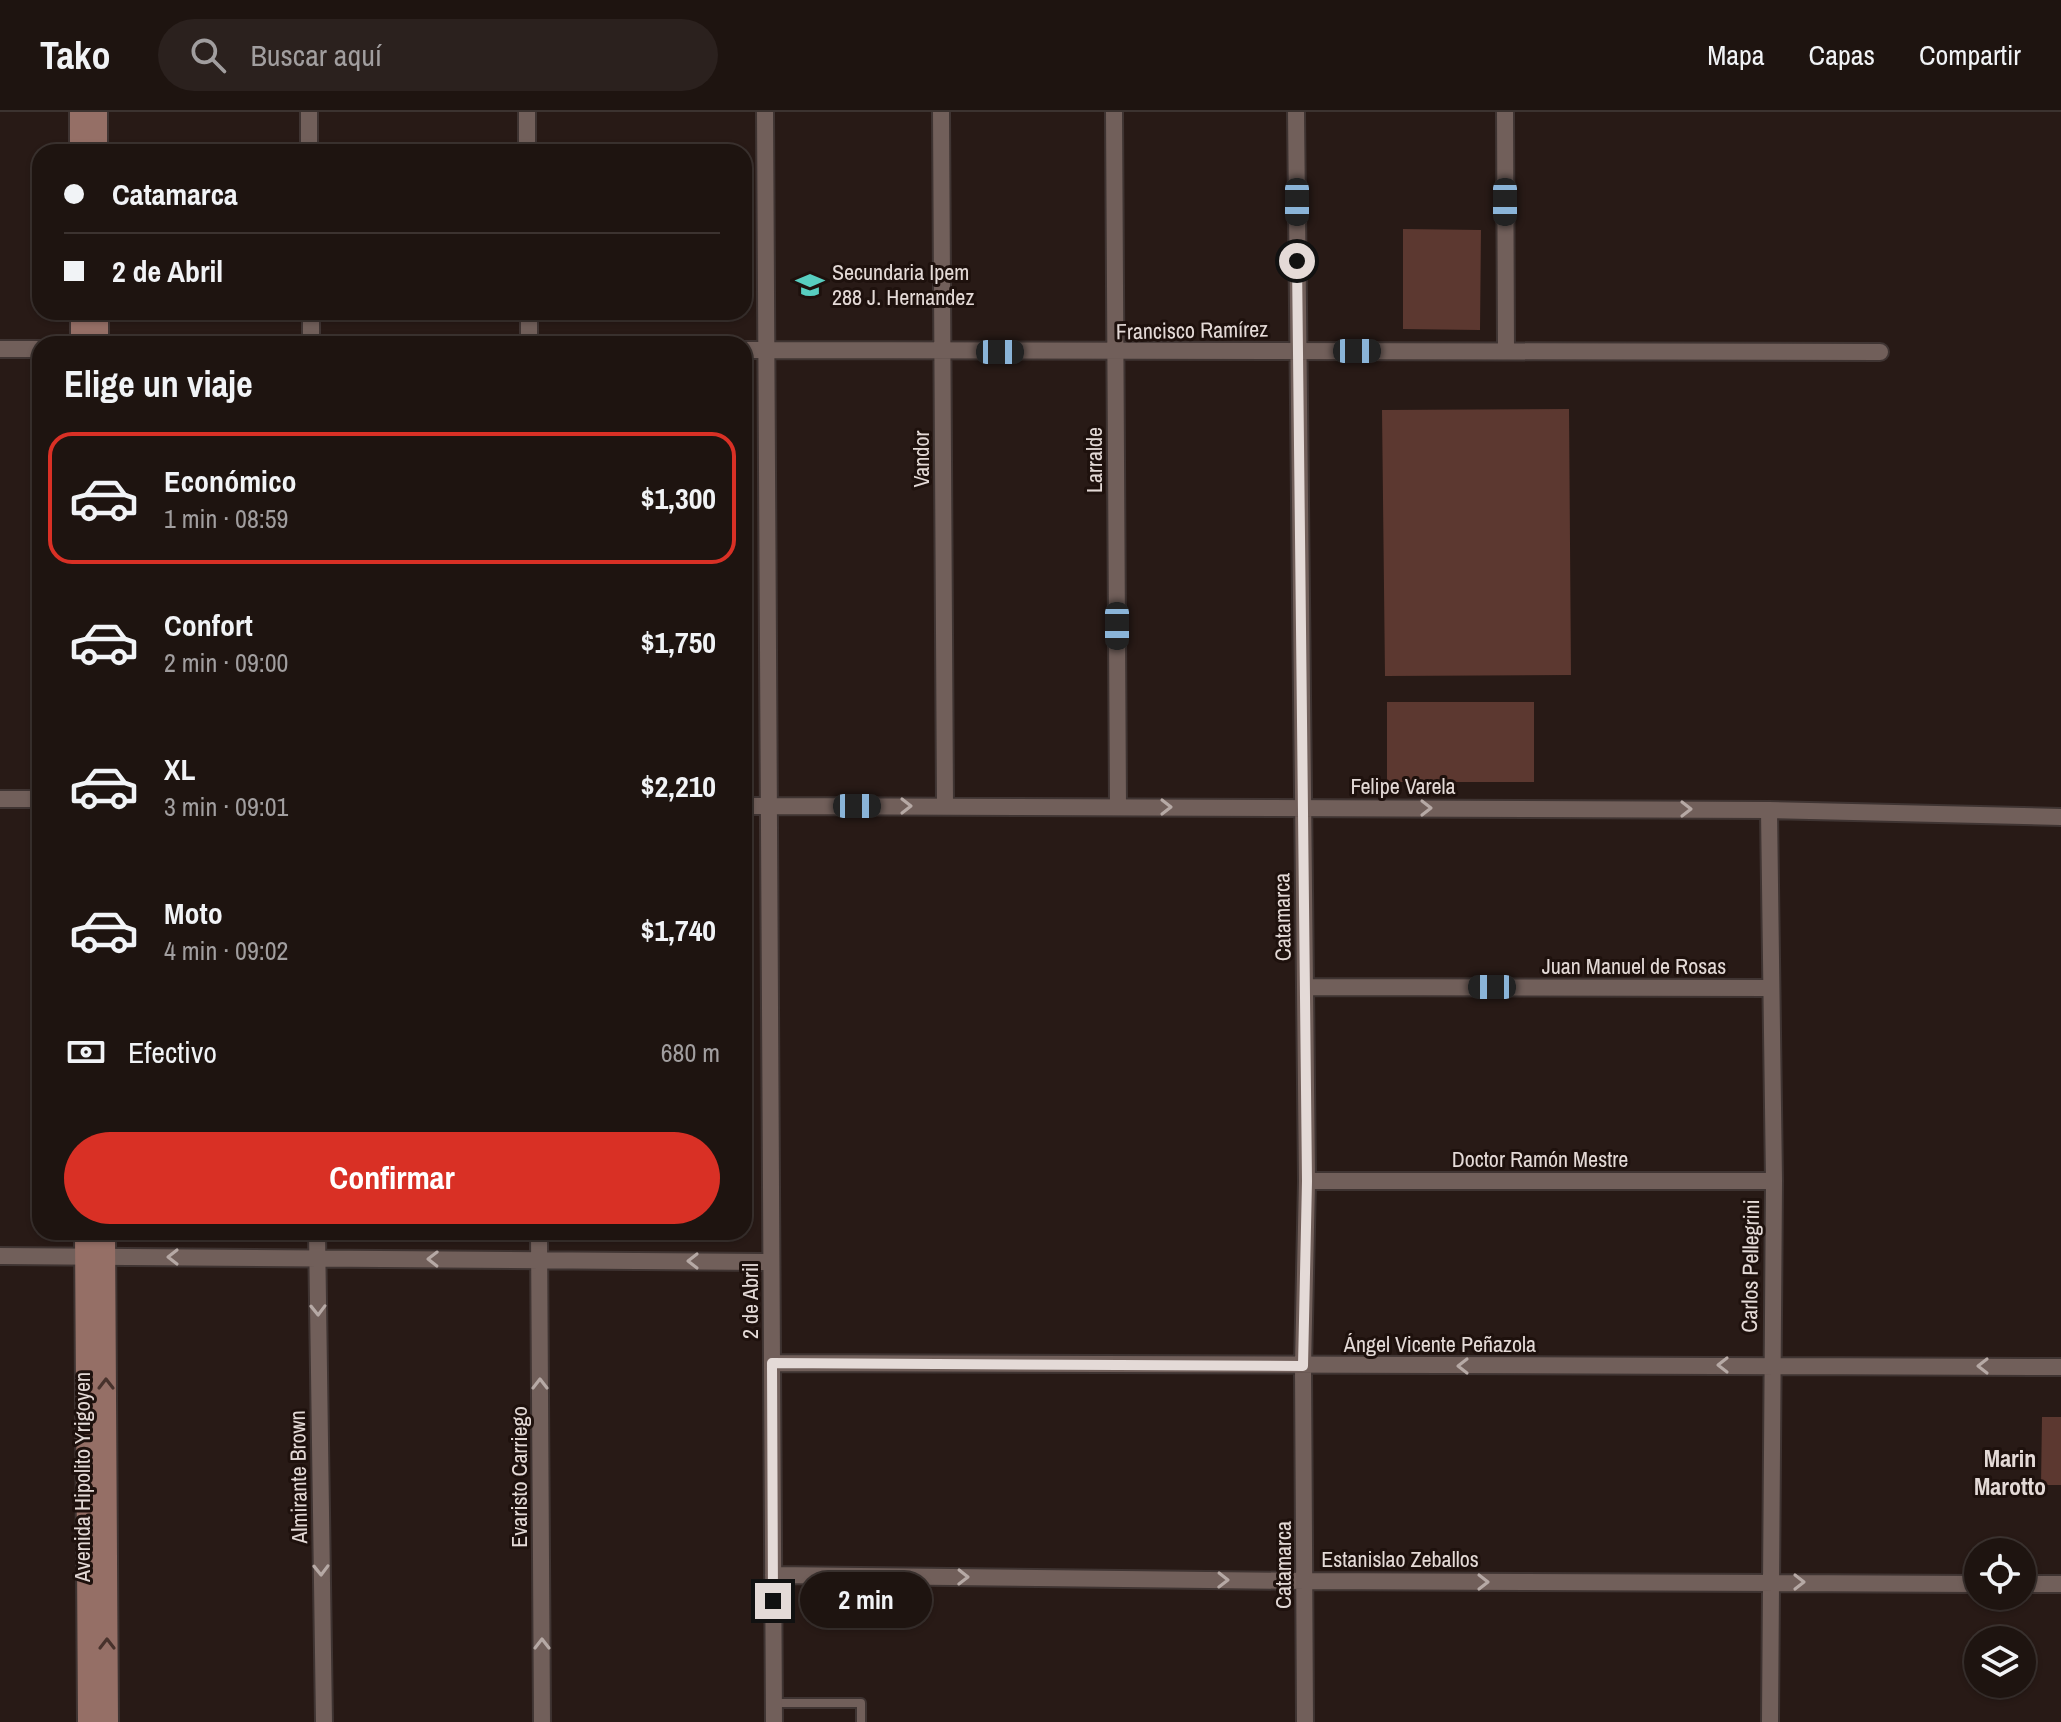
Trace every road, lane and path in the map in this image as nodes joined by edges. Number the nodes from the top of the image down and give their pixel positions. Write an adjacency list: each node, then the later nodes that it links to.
1 (80, 112): 10 (main road)
2 (97, 112): 11 (main road)
3 (309, 112): 12 (street)
4 (527, 112): 13 (street)
5 (765, 112): 17 (street, 2 de Abril)
6 (941, 112): 20 (street, Vandor)
7 (1114, 112): 22 (street, Larralde)
8 (1296, 112): 18 (street, Catamarca)
9 (1505, 112): 19 (street)
10 (80, 144)
11 (97, 144)
12 (309, 144)
13 (527, 144)
14 (0, 349): 15 (street)
15 (32, 349)
16 (752, 350): 17 (street, Francisco Ramírez)
17 (766, 350): 20 (street, Francisco Ramírez); 26 (street, 2 de Abril)
18 (1298, 351): 19 (street, Francisco Ramírez); 22 (street, Francisco Ramírez); 29 (street, Catamarca)
19 (1506, 351): 21 (street, Francisco Ramírez)
20 (942, 352): 22 (street, Francisco Ramírez); 27 (street, Vandor)
21 (1880, 352)
22 (1115, 353): 28 (street, Larralde)
23 (0, 799): 24 (street)
24 (32, 799)
25 (752, 806): 26 (street, Felipe Varela)
26 (769, 806): 27 (street, Felipe Varela, one-way to 27); 44 (street, 2 de Abril)
27 (945, 806): 28 (street, Felipe Varela)
28 (1118, 807): 29 (street, Felipe Varela, one-way to 29)
29 (1303, 807): 30 (street, Felipe Varela, one-way to 30); 32 (street, Catamarca)
30 (1769, 810): 31 (street, Felipe Varela); 33 (street, Carlos Pellegrini)
31 (2061, 817)
32 (1305, 987): 33 (street, Juan Manuel de Rosas); 34 (street, Catamarca)
33 (1771, 988): 35 (street, Carlos Pellegrini)
34 (1307, 1181): 35 (street, Doctor Ramón Mestre); 47 (street, Catamarca)
35 (1774, 1181): 46 (street, Carlos Pellegrini)
36 (88, 1240): 41 (main road, Avenida Hipolito Yrigoyen)
37 (102, 1240): 41 (main road, Avenida Hipolito Yrigoyen)
38 (317, 1240): 42 (street, Almirante Brown)
39 (539, 1240): 43 (street, Evaristo Carriego)
40 (0, 1256): 41 (street)
41 (95, 1257): 42 (street, one-way to 41); 56 (main road, Avenida Hipolito Yrigoyen); 57 (main road, Avenida Hipolito Yrigoyen, one-way to 41)
42 (317, 1257): 43 (street, one-way to 42); 58 (street, Almirante Brown, one-way to 58)
43 (539, 1260): 44 (street, one-way to 43); 59 (street, Evaristo Carriego, one-way to 43)
44 (771, 1262): 45 (street, 2 de Abril)
45 (772, 1363): 47 (street, Ángel Vicente Peñazola); 49 (street, 2 de Abril)
46 (1771, 1365): 47 (street, Ángel Vicente Peñazola, one-way to 47); 48 (street, Ángel Vicente Peñazola, one-way to 46); 51 (street, Carlos Pellegrini)
47 (1303, 1366): 50 (street, Catamarca)
48 (2061, 1367)
49 (773, 1575): 50 (street, Estanislao Zeballos, one-way to 50); 55 (street, 2 de Abril)
50 (1305, 1581): 51 (street, Estanislao Zeballos, one-way to 51); 62 (street, Catamarca)
51 (1770, 1582): 52 (street, Estanislao Zeballos, one-way to 52); 63 (street, Carlos Pellegrini)
52 (1964, 1584)
53 (2036, 1584): 54 (street)
54 (2061, 1584)
55 (774, 1703): 60 (street, 2 de Abril); 61 (lane)
56 (88, 1722)
57 (108, 1722)
58 (324, 1722)
59 (542, 1722)
60 (774, 1722)
61 (861, 1722)
62 (1305, 1722)
63 (1770, 1722)

